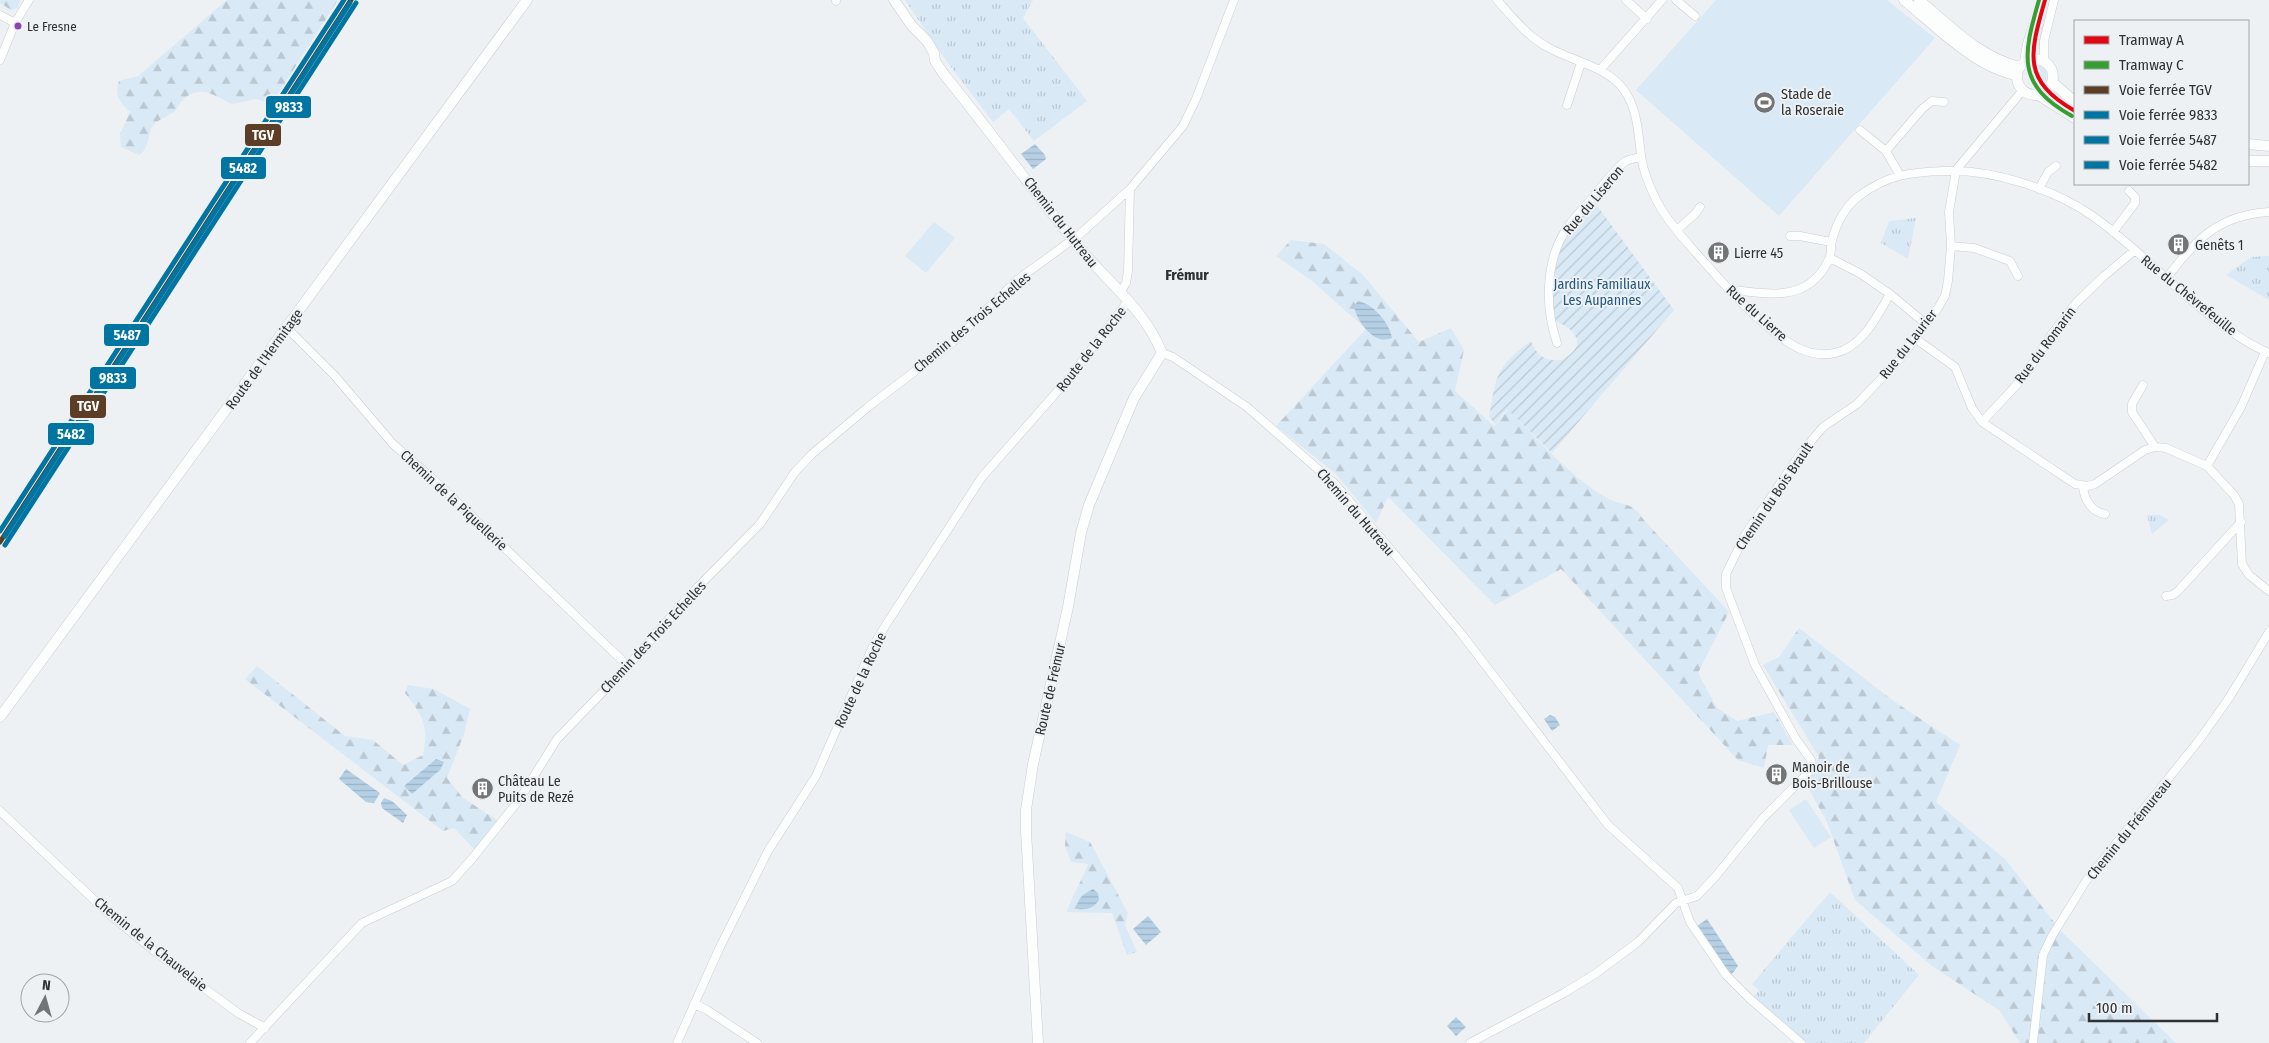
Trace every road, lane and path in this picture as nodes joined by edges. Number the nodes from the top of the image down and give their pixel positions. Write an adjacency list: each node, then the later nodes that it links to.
1 (29, 0): 16 (street)
2 (527, 0): 59 (street, Route de l'Hermitage)
3 (894, 0): 47 (street, Chemin du Hutreau)
4 (1234, 0): 39 (street, Chemin des Trois Echelles)
5 (1497, 0): 19 (street, Rue du Lierre)
6 (1626, 0): 15 (street)
7 (1662, 0): 15 (street)
8 (1676, 0): 14 (street)
9 (1904, 0): 20 (street)
10 (1919, 0): 20 (street)
11 (2040, 0): 20 (street)
12 (2054, 0): 18 (street)
13 (0, 15): 16 (street)
14 (1695, 16)
15 (1646, 19): 21 (street)
16 (15, 22): 17 (street)
17 (0, 60)
18 (2044, 61): 20 (street); 22 (street)
19 (1581, 63): 21 (street, Rue du Lierre); 27 (street)
20 (2020, 68): 23 (street)
21 (1600, 70): 33 (street, Rue du Lierre)
22 (2052, 82): 24 (street); 25 (street)
23 (2023, 90): 24 (street); 37 (street)
24 (2037, 94): 28 (street)
25 (2074, 101)
26 (1944, 102): 32 (street)
27 (1567, 104)
28 (2074, 117)
29 (1860, 130): 32 (street)
30 (2249, 144): 31 (street)
31 (2269, 146)
32 (1886, 151): 38 (street)
33 (1641, 157): 44 (street, Rue du Lierre); 61 (street, Rue du Liseron)
34 (2249, 161): 35 (street)
35 (2269, 161)
36 (2056, 166): 40 (street)
37 (1956, 170): 38 (street, Rue du Chèvrefeuille); 40 (street, Rue du Chèvrefeuille); 49 (street, Rue du Laurier)
38 (1899, 174): 48 (street, Rue du Chèvrefeuille)
39 (1130, 189): 47 (street, Chemin des Trois Echelles); 55 (street)
40 (2039, 189): 45 (street, Rue du Chèvrefeuille)
41 (2130, 191): 45 (street)
42 (1700, 207): 44 (street)
43 (2269, 212): 53 (street)
44 (1677, 230): 54 (street, Rue du Lierre)
45 (2113, 232): 50 (street, Rue du Chèvrefeuille)
46 (1790, 236): 48 (street)
47 (1072, 238): 55 (street, Chemin du Hutreau); 75 (street, Chemin des Trois Echelles)
48 (1831, 242): 51 (street, Rue du Chèvrefeuille)
49 (1951, 246): 52 (street); 58 (street, Rue du Laurier)
50 (2134, 251): 53 (street, Rue du Chèvrefeuille); 66 (street, Rue du Romarin)
51 (1830, 258): 54 (street); 56 (street)
52 (2018, 276)
53 (2166, 278): 62 (street, Rue du Chèvrefeuille)
54 (1730, 290): 56 (street, Rue du Lierre)
55 (1121, 291): 57 (street, Chemin du Hutreau)
56 (1890, 294): 58 (street)
57 (1129, 300): 63 (street, Chemin du Hutreau); 79 (street, Route de la Roche)
58 (1926, 324): 60 (street, Rue du Laurier)
59 (287, 328): 75 (street, Chemin de la Piquellerie); 76 (street, Route de l'Hermitage)
60 (1916, 339): 65 (street, Rue du Laurier); 66 (street)
61 (1557, 343)
62 (2267, 352): 68 (street)
63 (1162, 353): 78 (street, Chemin du Hutreau); 84 (street, Route de Frémur)
64 (2142, 385): 67 (street)
65 (1830, 422): 78 (street, Chemin du Bois Brault)
66 (1982, 422): 69 (street)
67 (2155, 447): 68 (street); 69 (street)
68 (2207, 466): 71 (street)
69 (2083, 486): 70 (street)
70 (2105, 514)
71 (2241, 522): 72 (street); 73 (street)
72 (2269, 591)
73 (2166, 596)
74 (2269, 632): 87 (street, Chemin du Frémureau)
75 (628, 666): 80 (street, Chemin des Trois Echelles)
76 (0, 717)
77 (0, 811): 80 (street, Chemin de la Chauvelaie)
78 (1684, 901): 85 (street); 86 (street, Chemin du Hutreau)
79 (694, 1004): 82 (street, Route de la Roche); 83 (street)
80 (265, 1028): 81 (street, Chemin des Trois Echelles)
81 (250, 1043)
82 (677, 1043)
83 (757, 1043)
84 (1038, 1043)
85 (1470, 1043)
86 (1802, 1043)
87 (2033, 1043)

